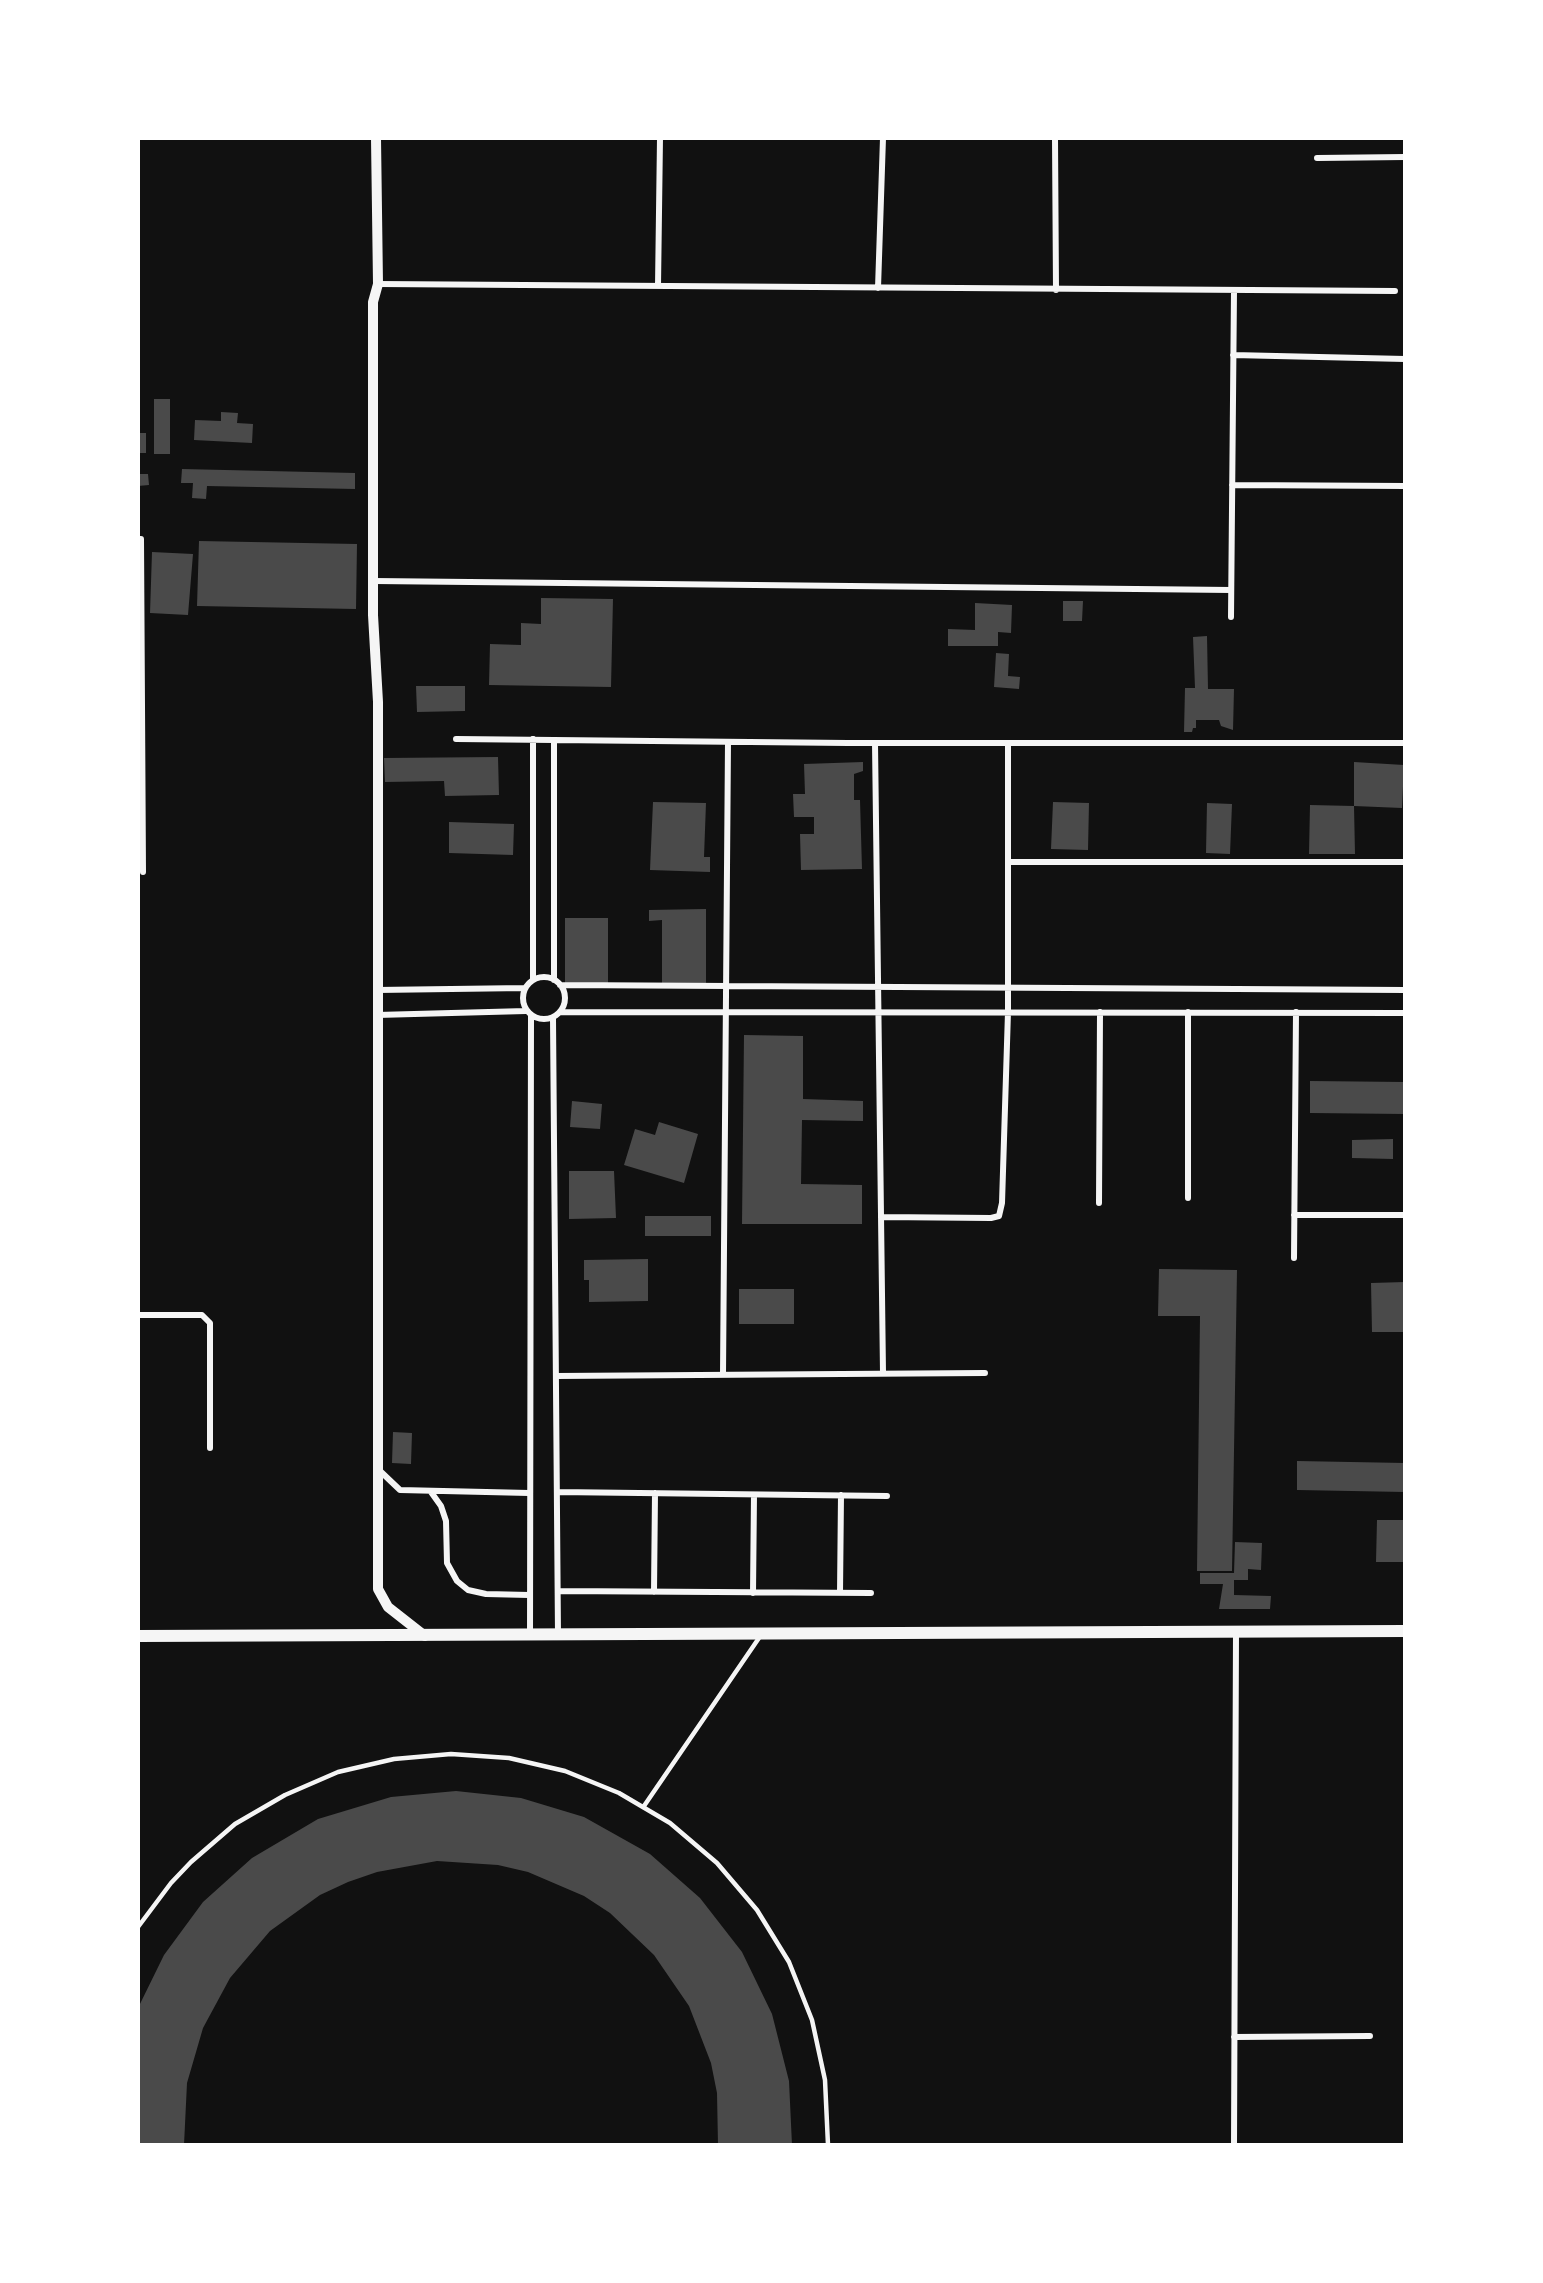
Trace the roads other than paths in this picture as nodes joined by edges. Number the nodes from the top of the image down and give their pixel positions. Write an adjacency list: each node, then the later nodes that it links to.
1 (376, 138): 7 (street)
2 (660, 138): 8 (street)
3 (883, 138): 9 (street)
4 (1055, 138): 10 (street)
5 (1405, 157): 6 (street)
6 (1317, 158)
7 (378, 284): 8 (street); 18 (street)
8 (658, 286): 9 (street)
9 (878, 288): 10 (street)
10 (1056, 290): 11 (street)
11 (1234, 291): 12 (street); 13 (street)
12 (1395, 291)
13 (1233, 355): 14 (street); 15 (street)
14 (1405, 359)
15 (1232, 486): 16 (street); 19 (street)
16 (1405, 486)
17 (138, 540): 21 (street)
18 (374, 581): 19 (street); 38 (street)
19 (1231, 590): 20 (street)
20 (1231, 617)
21 (140, 719): 31 (street)
22 (456, 739): 23 (street)
23 (533, 739): 24 (street); 32 (street)
24 (554, 740): 25 (street); 33 (street)
25 (728, 742): 26 (street); 34 (street)
26 (875, 743): 27 (street); 35 (street)
27 (1008, 743): 28 (street); 29 (street)
28 (1405, 743)
29 (1008, 862): 30 (street); 37 (street)
30 (1405, 862)
31 (143, 872)
32 (533, 980): 33 (street); 36 (street)
33 (557, 982): 34 (street); 40 (street)
34 (724, 986): 35 (street); 41 (street)
35 (877, 987): 37 (street); 42 (street)
36 (525, 988): 38 (street); 48 (street)
37 (1008, 988): 39 (street); 43 (street)
38 (377, 990): 49 (street)
39 (1405, 990)
40 (560, 1012): 41 (street); 50 (street)
41 (726, 1012): 42 (street); 60 (street)
42 (879, 1012): 43 (street); 55 (street)
43 (1008, 1012): 44 (street); 55 (street)
44 (1100, 1012): 45 (street); 52 (street)
45 (1188, 1012): 46 (street); 51 (street)
46 (1296, 1012): 47 (street); 53 (street)
47 (1405, 1012)
48 (528, 1013): 49 (street); 50 (street); 65 (street)
49 (376, 1015): 63 (street)
50 (553, 1018): 61 (street)
51 (1188, 1198)
52 (1099, 1203)
53 (1294, 1215): 54 (street); 56 (street)
54 (1405, 1215)
55 (881, 1217): 58 (street)
56 (1294, 1258)
57 (138, 1316): 62 (street)
58 (883, 1373): 59 (street); 60 (street)
59 (985, 1373)
60 (723, 1374): 61 (street)
61 (556, 1376): 66 (street)
62 (210, 1448)
63 (377, 1468): 64 (street); 83 (street)
64 (431, 1492): 65 (street); 76 (street)
65 (529, 1492): 76 (street)
66 (557, 1492): 67 (street); 71 (street)
67 (656, 1493): 68 (street); 72 (street)
68 (754, 1494): 69 (street); 73 (street)
69 (841, 1495): 70 (street); 74 (street)
70 (887, 1496)
71 (558, 1591): 72 (street); 80 (street)
72 (654, 1592): 73 (street)
73 (753, 1593): 74 (street)
74 (840, 1593): 75 (street)
75 (871, 1593)
76 (529, 1595): 79 (street)
77 (1405, 1631): 78 (main road)
78 (1236, 1632): 81 (main road); 87 (street)
79 (530, 1635): 80 (main road); 83 (main road)
80 (558, 1635): 81 (main road)
81 (762, 1635): 84 (lane)
82 (138, 1636): 83 (main road)
83 (425, 1636)
84 (644, 1806): 85 (lane); 88 (lane)
85 (138, 1927)
86 (1370, 2036): 87 (street)
87 (1234, 2037): 89 (street)
88 (828, 2145)
89 (1234, 2145)

